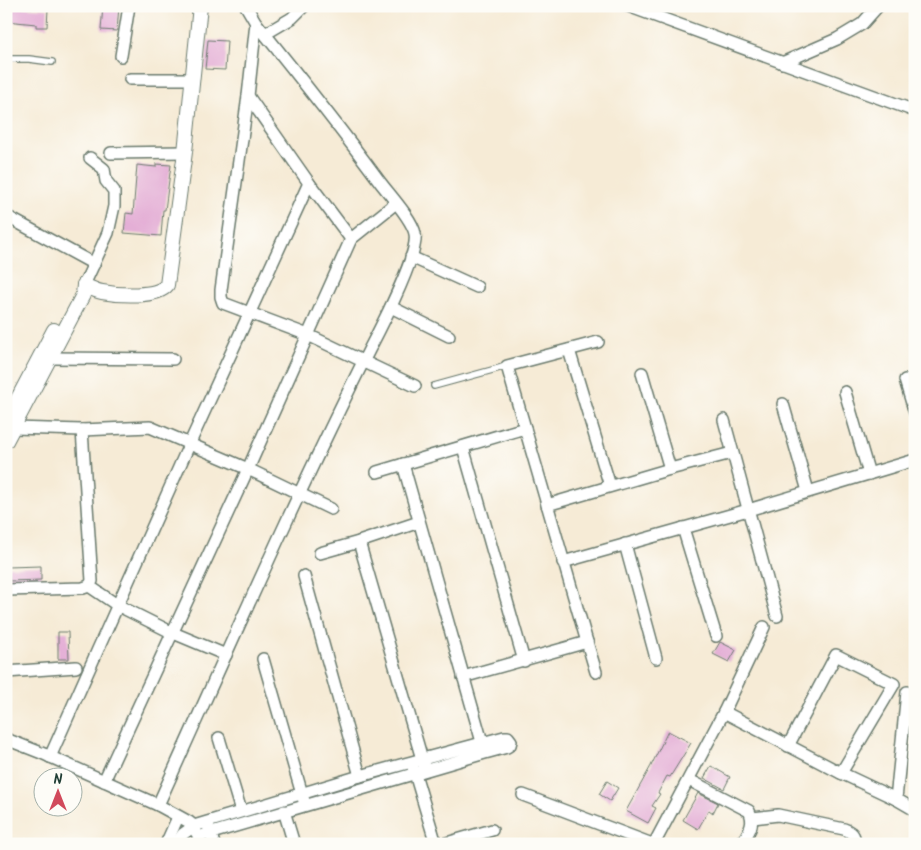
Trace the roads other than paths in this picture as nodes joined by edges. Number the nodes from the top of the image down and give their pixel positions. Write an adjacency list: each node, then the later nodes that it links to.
1 (129, 6): 9 (street)
2 (200, 6): 14 (street)
3 (246, 6): 7 (street)
4 (304, 6): 8 (street)
5 (628, 6): 12 (street)
6 (878, 6): 12 (street)
7 (256, 23): 8 (street); 15 (street)
8 (265, 34): 21 (street)
9 (121, 56)
10 (6, 59): 11 (lane)
11 (52, 62)
12 (782, 63): 16 (street)
13 (130, 79): 14 (street)
14 (193, 79): 18 (street)
15 (248, 96): 20 (street); 29 (street)
16 (914, 108)
17 (111, 152): 18 (street)
18 (184, 152): 26 (street)
19 (90, 158): 25 (street)
20 (309, 183): 23 (street); 29 (street)
21 (396, 203): 23 (street); 24 (street)
22 (6, 216): 25 (street)
23 (350, 239): 30 (street)
24 (410, 257): 27 (street); 28 (street)
25 (94, 264): 26 (street)
26 (84, 285): 34 (street); 46 (street)
27 (477, 287)
28 (391, 307): 31 (street); 36 (street)
29 (250, 313): 30 (street); 50 (street)
30 (308, 335): 36 (street); 55 (street)
31 (449, 336)
32 (598, 342): 33 (street)
33 (569, 350): 37 (street); 59 (street)
34 (50, 358): 35 (street); 46 (street)
35 (173, 359)
36 (363, 362): 40 (street); 61 (street)
37 (507, 366): 41 (lane); 47 (street)
38 (642, 373): 56 (street)
39 (905, 380): 44 (street)
40 (415, 386)
41 (434, 386)
42 (845, 392): 58 (street)
43 (783, 404): 60 (street)
44 (915, 413)
45 (724, 420): 52 (street)
46 (10, 424): 48 (street); 49 (street)
47 (525, 428): 51 (street); 62 (street)
48 (82, 430): 50 (street); 72 (street)
49 (6, 441)
50 (189, 444): 55 (street); 74 (street)
51 (463, 447): 54 (street); 83 (street)
52 (732, 453): 56 (street); 64 (street)
53 (915, 460): 58 (street)
54 (403, 464): 57 (street); 65 (street)
55 (248, 469): 61 (street); 77 (street)
56 (670, 469): 59 (street)
57 (377, 472)
58 (868, 474): 60 (street)
59 (610, 486): 62 (street)
60 (808, 492): 64 (street)
61 (300, 494): 63 (street); 80 (street)
62 (547, 505): 70 (street)
63 (331, 509)
64 (748, 510): 66 (street); 75 (street)
65 (420, 522): 67 (street); 87 (street)
66 (683, 528): 68 (street); 78 (street)
67 (359, 542): 69 (street); 94 (street)
68 (625, 544): 70 (street); 81 (street)
69 (320, 553)
70 (563, 562): 79 (street)
71 (304, 576): 96 (street)
72 (89, 586): 73 (street); 74 (street)
73 (6, 590)
74 (117, 605): 77 (street); 93 (street)
75 (777, 616)
76 (764, 627): 89 (street)
77 (171, 632): 80 (street); 98 (street)
78 (716, 636)
79 (587, 642): 83 (street); 86 (street)
80 (226, 655): 102 (street)
81 (656, 658)
82 (263, 659): 99 (street)
83 (524, 661): 87 (street)
84 (76, 667): 85 (street)
85 (6, 672)
86 (596, 672)
87 (463, 677): 94 (street)
88 (908, 692): 101 (street)
89 (724, 712): 92 (street); 97 (street)
90 (219, 738): 105 (street)
91 (6, 739): 93 (street)
92 (788, 746): 95 (street); 95 (street)
93 (50, 757): 98 (street)
94 (418, 766): 96 (street); 103 (street); 115 (street)
95 (841, 773): 101 (street)
96 (360, 776): 99 (street)
97 (689, 780): 108 (street); 117 (street)
98 (104, 781): 102 (street)
99 (301, 794): 103 (street); 105 (street)
100 (524, 795): 117 (street)
101 (896, 799): 104 (street)
102 (158, 805): 107 (street)
103 (305, 805): 106 (street)
104 (915, 810)
105 (241, 811): 110 (street)
106 (284, 811): 110 (street); 114 (street)
107 (178, 817): 111 (street); 112 (street)
108 (753, 818): 118 (street); 119 (street)
109 (492, 830): 116 (street)
110 (210, 833): 111 (street)
111 (197, 836): 113 (street)
112 (166, 844)
113 (176, 844)
114 (294, 844)
115 (436, 844)
116 (443, 844)
117 (653, 844)
118 (741, 844)
119 (855, 844)

